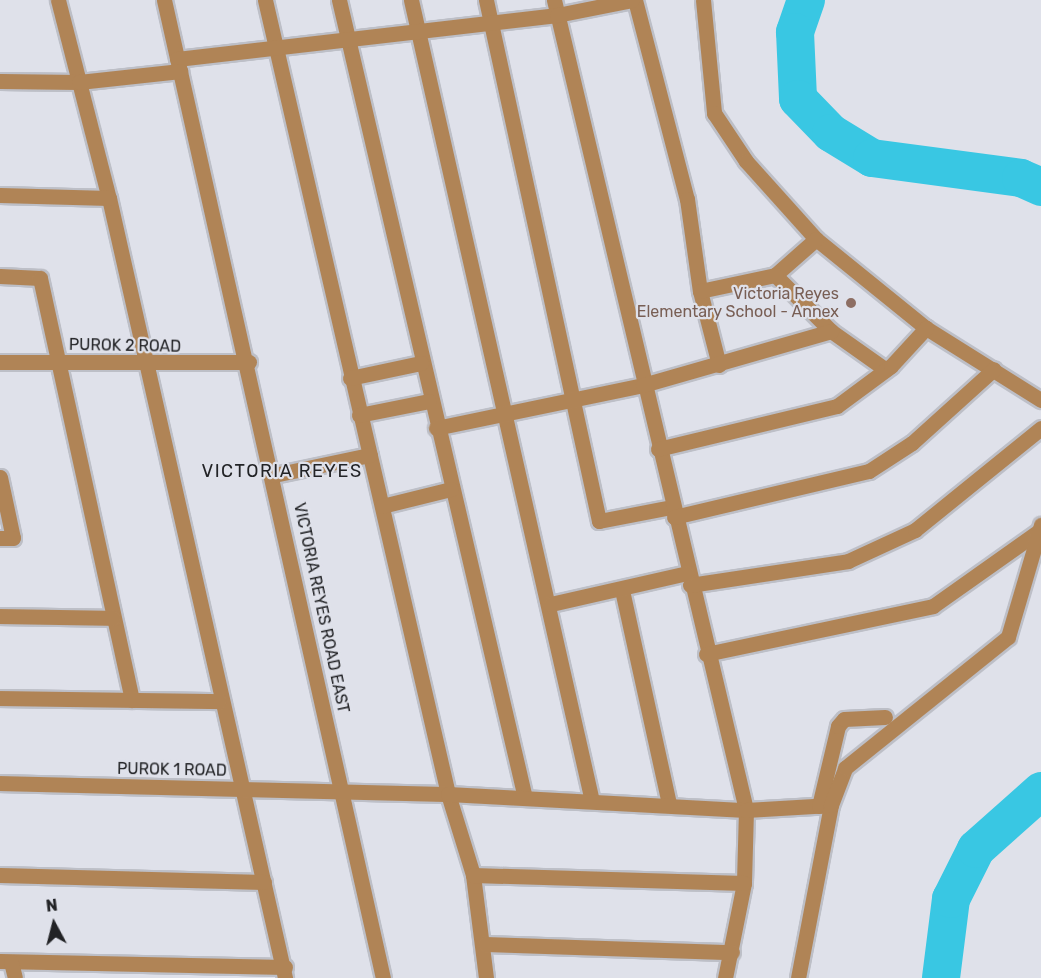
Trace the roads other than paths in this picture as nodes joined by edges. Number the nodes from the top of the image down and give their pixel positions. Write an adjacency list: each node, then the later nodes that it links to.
1 (58, 0): 16 (street)
2 (164, 0): 14 (street, VICTORIA REYES ROAD EAST)
3 (265, 0): 13 (street)
4 (339, 0): 12 (street)
5 (411, 0): 11 (street)
6 (486, 0): 10 (street)
7 (634, 0): 9 (street); 22 (street)
8 (703, 0): 19 (street)
9 (555, 7): 10 (street); 34 (street)
10 (491, 22): 11 (street); 35 (street)
11 (418, 30): 12 (street); 38 (street)
12 (348, 38): 13 (street); 28 (street)
13 (276, 48): 14 (street); 33 (street)
14 (179, 65): 16 (street); 26 (street, VICTORIA REYES ROAD EAST)
15 (0, 81): 16 (street)
16 (79, 82): 18 (street)
17 (0, 195): 18 (street)
18 (109, 198): 30 (street)
19 (816, 239): 20 (street); 23 (street)
20 (776, 274): 22 (street); 24 (street)
21 (0, 276): 27 (street)
22 (700, 291): 29 (street)
23 (926, 328): 31 (street); 32 (street)
24 (831, 331): 29 (street); 32 (street)
25 (0, 362): 27 (street, PUROK 2 ROAD)
26 (249, 362): 30 (street, PUROK 2 ROAD); 44 (street, VICTORIA REYES ROAD EAST)
27 (60, 363): 30 (street, PUROK 2 ROAD); 55 (street)
28 (421, 363): 33 (street); 37 (street)
29 (719, 365): 34 (street)
30 (144, 366): 59 (street)
31 (994, 369): 36 (street); 48 (street)
32 (886, 370): 42 (street)
33 (350, 378): 39 (street)
34 (643, 385): 35 (street); 42 (street)
35 (574, 399): 38 (street); 48 (street)
36 (1041, 400)
37 (429, 401): 39 (street); 40 (street)
38 (507, 413): 40 (street); 53 (street)
39 (359, 415): 43 (street)
40 (436, 428): 46 (street)
41 (1041, 428): 51 (street)
42 (658, 448): 48 (street)
43 (370, 455): 44 (street); 47 (street)
44 (274, 475): 63 (street, VICTORIA REYES ROAD EAST)
45 (0, 477): 50 (street)
46 (451, 489): 47 (street); 65 (street)
47 (382, 506): 64 (street)
48 (673, 512): 51 (street)
49 (1040, 528): 56 (street); 68 (street)
50 (10, 543)
51 (689, 579): 52 (street); 56 (street)
52 (622, 590): 53 (street); 67 (street)
53 (551, 604): 66 (street)
54 (0, 616): 55 (street)
55 (114, 618): 58 (street)
56 (706, 654): 69 (street)
57 (0, 698): 58 (street)
58 (132, 700): 59 (street)
59 (219, 701): 62 (street)
60 (885, 717): 68 (street)
61 (0, 783): 62 (street, PUROK 1 ROAD)
62 (241, 789): 63 (street, PUROK 1 ROAD); 72 (street)
63 (342, 791): 64 (street, PUROK 1 ROAD); 79 (street, VICTORIA REYES ROAD EAST)
64 (448, 794): 65 (street, PUROK 1 ROAD); 71 (street)
65 (525, 798): 66 (street, PUROK 1 ROAD)
66 (592, 801): 67 (street, PUROK 1 ROAD)
67 (669, 804): 69 (street, PUROK 1 ROAD)
68 (825, 805): 69 (street, PUROK 1 ROAD); 82 (street)
69 (746, 810): 73 (street)
70 (0, 875): 72 (street)
71 (473, 875): 73 (street); 74 (street)
72 (264, 882): 77 (street)
73 (744, 883): 75 (street)
74 (485, 944): 75 (street); 80 (street)
75 (732, 952): 81 (street)
76 (6, 962): 77 (street); 78 (street)
77 (285, 973)
78 (15, 978)
79 (382, 978)
80 (486, 978)
81 (725, 978)
82 (798, 978)

